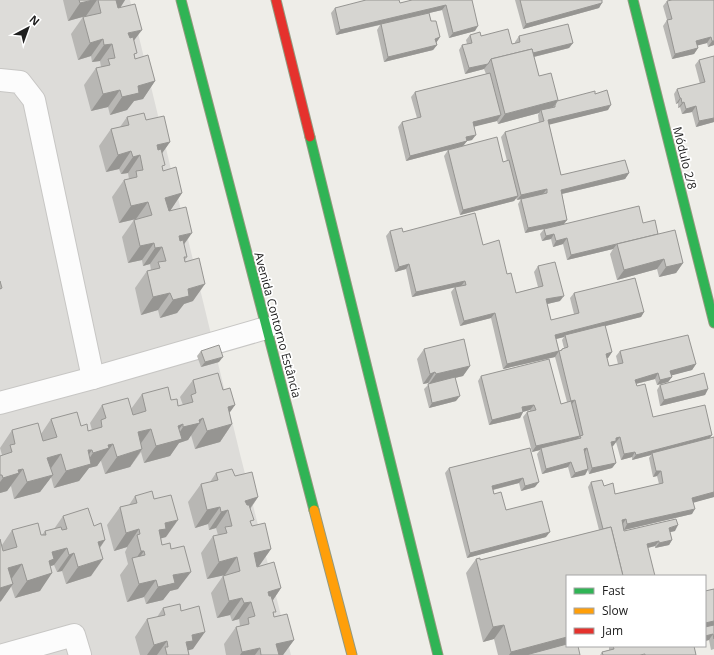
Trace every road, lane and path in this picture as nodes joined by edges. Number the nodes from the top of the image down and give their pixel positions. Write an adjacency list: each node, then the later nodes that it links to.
1 (181, 0): 6 (street, Avenida Contorno Estância)
2 (276, 0): 12 (street)
3 (633, 0): 5 (street, Módulo 2/8)
4 (0, 80): 7 (street)
5 (714, 322)
6 (266, 328): 7 (street); 11 (street, Avenida Contorno Estância)
7 (94, 378): 8 (street)
8 (0, 403)
9 (3, 655): 10 (street)
10 (80, 655)
11 (352, 655)
12 (438, 655)

